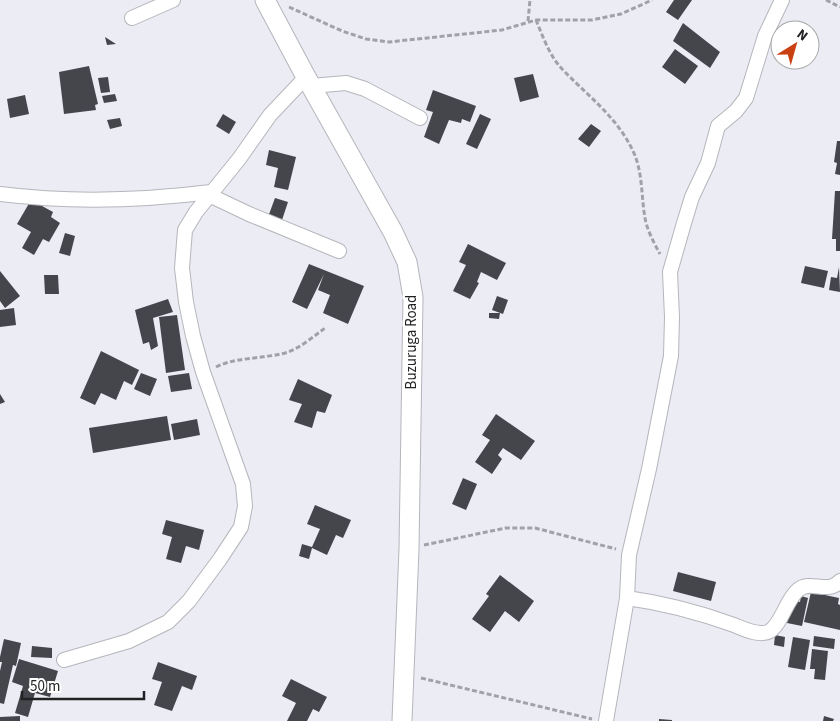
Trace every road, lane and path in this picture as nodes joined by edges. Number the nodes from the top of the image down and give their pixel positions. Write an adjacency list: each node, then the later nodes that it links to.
1 (173, 0): 9 (street)
2 (265, 0): 12 (main road, Buzuruga Road)
3 (530, 0): 11 (path)
4 (652, 0): 10 (path)
5 (782, 0): 17 (street)
6 (826, 0): 8 (path)
7 (284, 4): 11 (path)
8 (840, 8)
9 (132, 18)
10 (536, 20): 11 (path); 17 (path)
11 (528, 21)
12 (308, 82): 13 (street); 14 (street); 20 (main road, Buzuruga Road)
13 (420, 118)
14 (210, 193): 15 (street); 16 (street); 19 (street)
15 (0, 194)
16 (339, 250)
17 (670, 272): 21 (street)
18 (325, 328): 19 (path)
19 (204, 372): 24 (street)
20 (409, 549): 21 (path); 25 (main road, Buzuruga Road)
21 (629, 555): 23 (street)
22 (840, 581): 23 (street)
23 (627, 598): 28 (street)
24 (64, 660)
25 (404, 674): 26 (main road, Buzuruga Road); 27 (path)
26 (402, 721)
27 (600, 721)
28 (606, 721)

